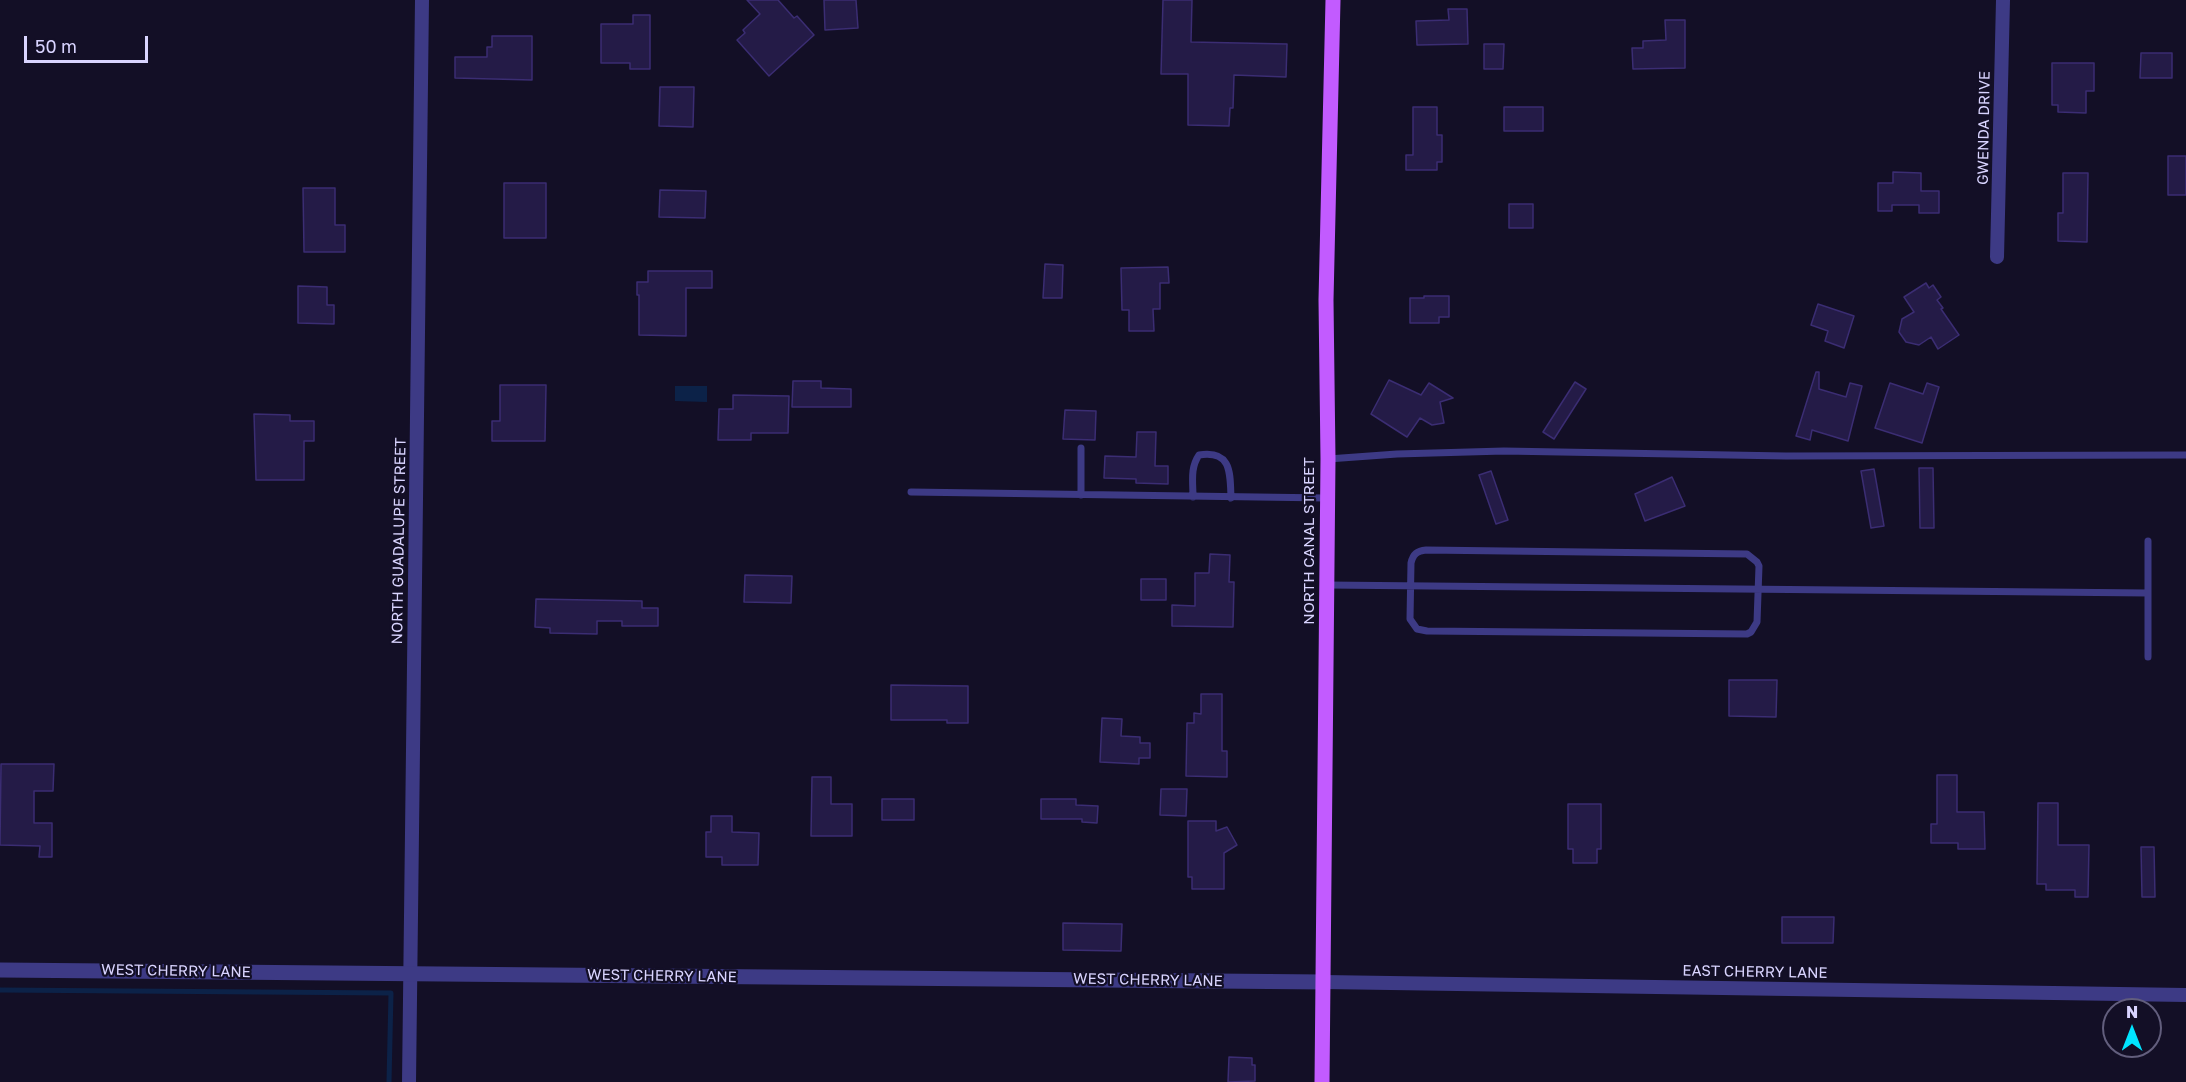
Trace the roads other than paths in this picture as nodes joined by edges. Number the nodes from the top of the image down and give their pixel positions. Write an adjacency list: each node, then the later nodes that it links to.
1 (422, 0): 20 (street, NORTH GUADALUPE STREET)
2 (1333, 0): 7 (main road, NORTH CANAL STREET)
3 (2003, 0): 4 (street, GWENDA DRIVE)
4 (1997, 257)
5 (1081, 448): 9 (lane)
6 (2186, 455): 7 (lane)
7 (1328, 459): 12 (main road, NORTH CANAL STREET)
8 (911, 492): 9 (lane)
9 (1081, 495): 10 (lane)
10 (1193, 497): 11 (lane); 11 (lane)
11 (1231, 498): 12 (lane)
12 (1328, 498): 14 (main road, NORTH CANAL STREET)
13 (2148, 541): 17 (lane)
14 (1327, 585): 15 (lane); 21 (main road, NORTH CANAL STREET)
15 (1411, 586): 16 (lane); 16 (lane); 16 (lane)
16 (1758, 589): 17 (lane)
17 (2148, 593): 18 (lane)
18 (2148, 657)
19 (0, 970): 20 (street, WEST CHERRY LANE)
20 (410, 974): 21 (street, WEST CHERRY LANE); 23 (street, NORTH GUADALUPE STREET)
21 (1324, 982): 22 (street, EAST CHERRY LANE); 24 (main road, NORTH CANAL STREET)
22 (2186, 995)
23 (409, 1082)
24 (1322, 1082)

